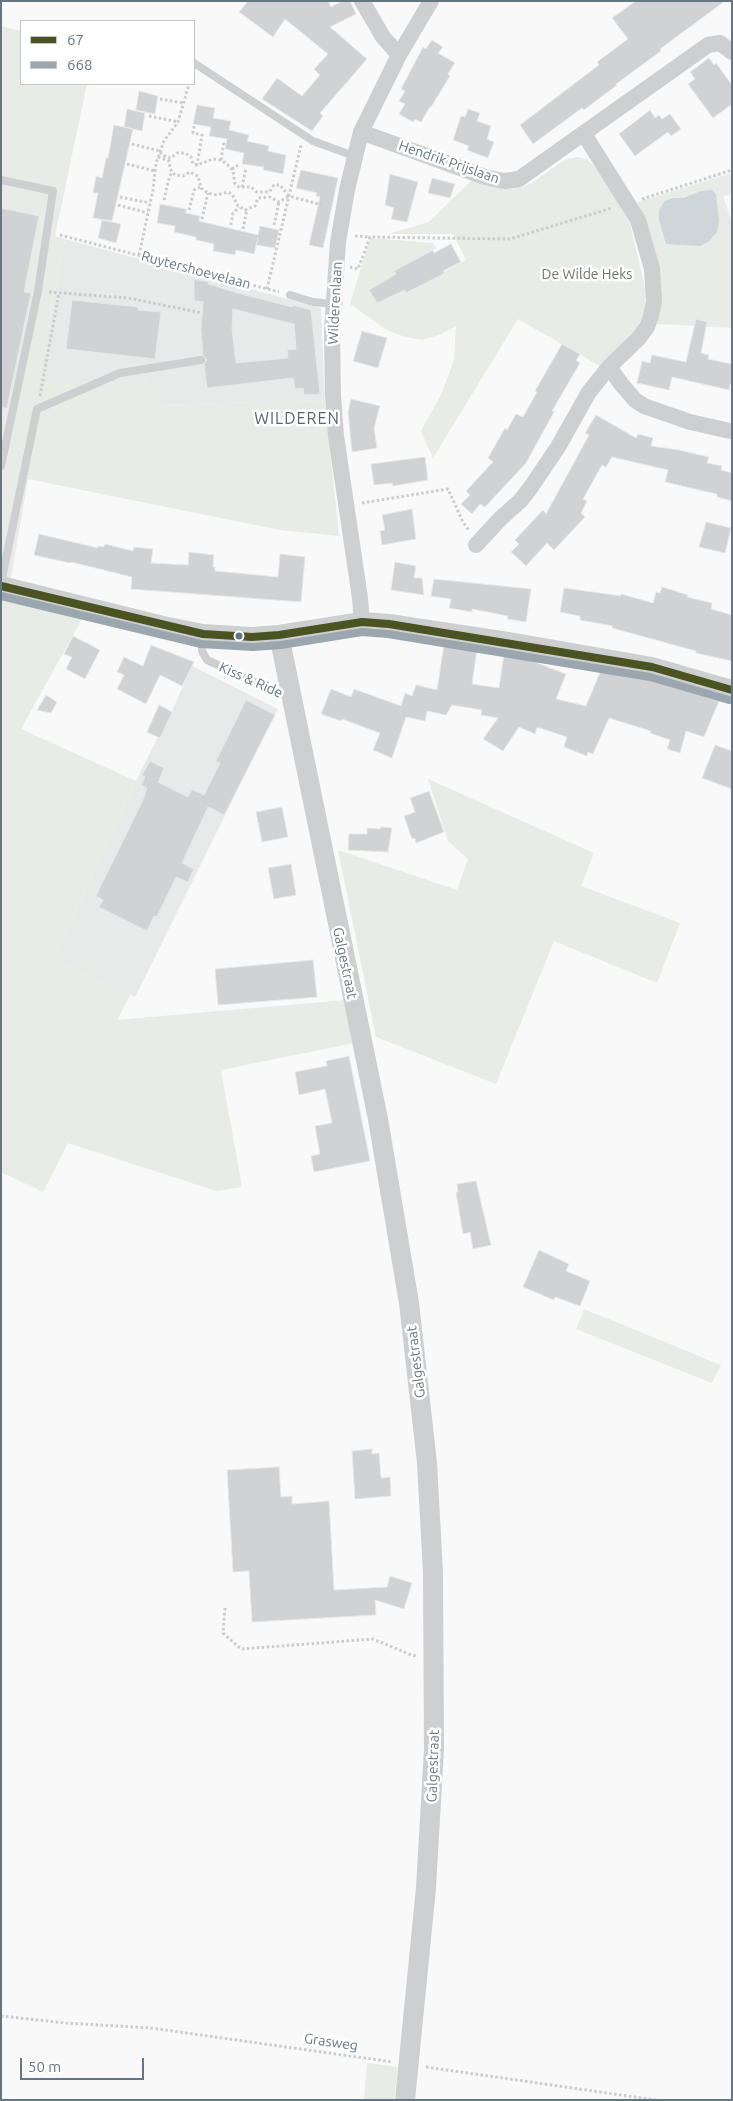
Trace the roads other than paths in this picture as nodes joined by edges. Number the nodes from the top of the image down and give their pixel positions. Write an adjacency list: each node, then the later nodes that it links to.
1 (362, 1): 4 (street)
2 (431, 1): 4 (street, Wilderenlaan)
3 (732, 52): 7 (street, Hendrik Prijslaan)
4 (399, 55): 6 (street, Wilderenlaan)
5 (195, 64): 8 (lane)
6 (361, 132): 7 (street, Hendrik Prijslaan); 8 (street, Wilderenlaan)
7 (584, 134): 13 (street)
8 (354, 156): 11 (street, Wilderenlaan)
9 (1, 180): 15 (lane)
10 (290, 295): 11 (lane)
11 (333, 304): 18 (street, Wilderenlaan)
12 (201, 360): 17 (lane)
13 (609, 367): 14 (street); 16 (street)
14 (731, 432)
15 (1, 466)
16 (476, 545)
17 (1, 584): 19 (street)
18 (362, 622): 20 (street); 21 (street)
19 (203, 634): 20 (street); 22 (lane, Kiss & Ride)
20 (279, 635): 22 (street, Galgestraat)
21 (732, 690)
22 (292, 699): 23 (street, Galgestraat)
23 (405, 2100)

